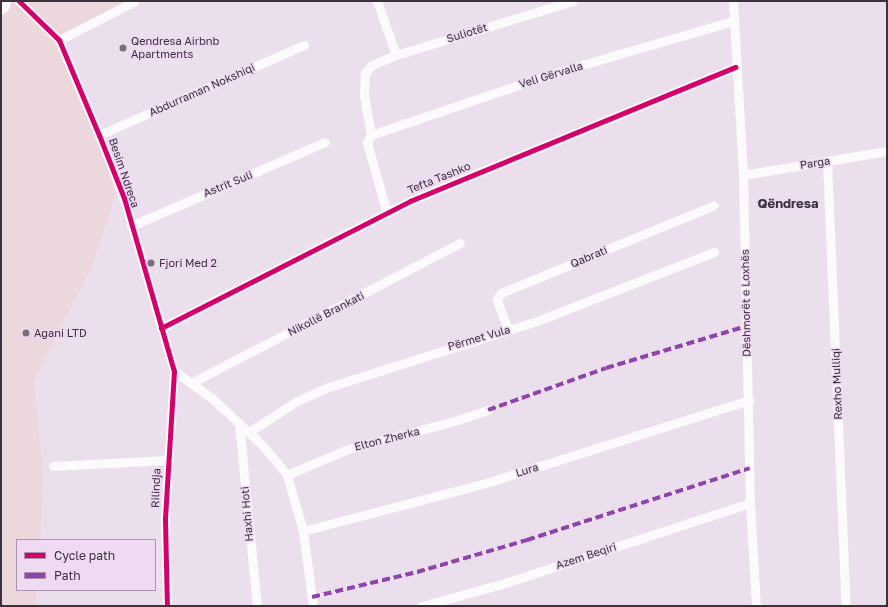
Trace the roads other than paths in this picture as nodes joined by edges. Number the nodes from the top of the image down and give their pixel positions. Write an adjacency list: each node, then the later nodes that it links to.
1 (2, 1): 7 (highway)
2 (19, 1): 9 (street, Besim Ndreca)
3 (134, 1): 9 (street)
4 (377, 1): 11 (street)
5 (573, 1): 11 (street, Suliotët)
6 (734, 1): 8 (street, Dëshmorët e Loxhës)
7 (1, 5)
8 (733, 21): 12 (street, Dëshmorët e Loxhës); 14 (street, Veli Gërvalla)
9 (59, 40): 13 (street, Besim Ndreca)
10 (304, 45): 13 (street, Abdurraman Nokshiqi)
11 (396, 54): 14 (street, Suliotët)
12 (735, 67): 18 (street, Dëshmorët e Loxhës); 20 (street, Tefta Tashko)
13 (100, 135): 21 (street, Besim Ndreca)
14 (371, 135): 20 (street)
15 (325, 142): 21 (street, Astrit Suli)
16 (887, 151): 17 (street, Parga)
17 (827, 161): 18 (street, Parga); 43 (street, Rexho Mulliqi)
18 (743, 175): 28 (street, Dëshmorët e Loxhës)
19 (714, 205): 25 (street, Qabrati)
20 (387, 213): 24 (street, Tefta Tashko)
21 (131, 226): 24 (street, Besim Ndreca)
22 (460, 243): 27 (street, Nikollë Brankati)
23 (714, 252): 25 (street, Përmet Vula)
24 (161, 328): 26 (street, Besim Ndreca)
25 (508, 330): 31 (street, Përmet Vula)
26 (174, 372): 27 (street); 32 (street, Rilindja)
27 (191, 383): 30 (street)
28 (749, 400): 35 (street, Dëshmorët e Loxhës); 36 (street, Lura)
29 (488, 410): 34 (street, Elton Zherka)
30 (239, 423): 31 (street); 39 (street, Haxhi Hoti)
31 (249, 432): 34 (street)
32 (167, 460): 33 (street); 37 (street, Rilindja)
33 (52, 466)
34 (287, 475): 36 (street)
35 (750, 503): 41 (street, Azem Beqiri); 42 (street, Dëshmorët e Loxhës)
36 (303, 531): 40 (street)
37 (160, 547): 38 (street, Rilindja)
38 (167, 606)
39 (257, 606)
40 (313, 606)
41 (422, 606)
42 (756, 606)
43 (846, 606)

